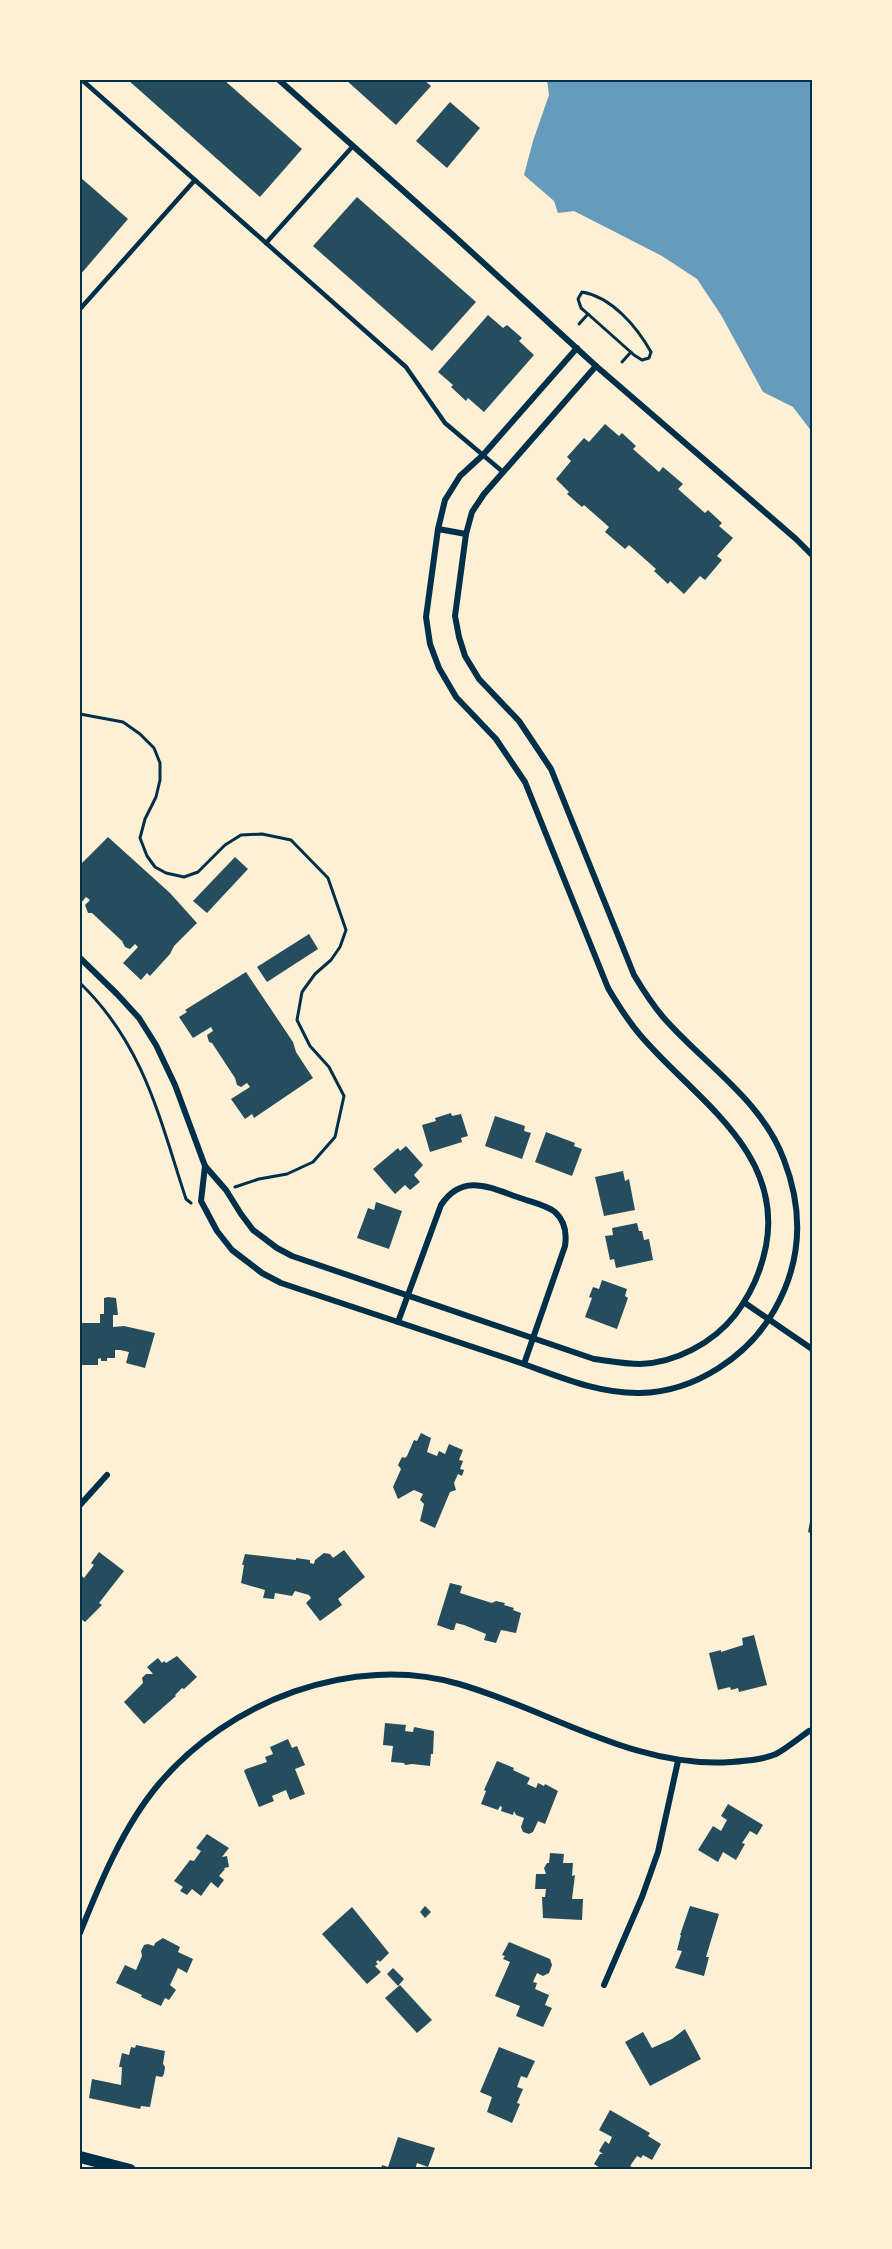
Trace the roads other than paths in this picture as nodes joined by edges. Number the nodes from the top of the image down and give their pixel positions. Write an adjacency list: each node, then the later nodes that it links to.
1 (82, 80): 4 (lane)
2 (279, 80): 3 (street)
3 (353, 146): 5 (lane); 7 (street)
4 (195, 180): 5 (lane); 6 (lane)
5 (266, 243): 9 (lane)
6 (80, 309)
7 (577, 348): 8 (street); 9 (street)
8 (596, 366): 10 (street); 13 (street)
9 (483, 455): 10 (lane); 11 (street)
10 (503, 472): 12 (street)
11 (438, 529): 12 (street); 17 (street)
12 (466, 534): 18 (street)
13 (813, 555)
14 (80, 958): 15 (street)
15 (205, 1166): 16 (street); 19 (street)
16 (408, 1296): 19 (street); 20 (street); 20 (street)
17 (744, 1303): 18 (street); 20 (street)
18 (769, 1320): 21 (street); 22 (street)
19 (398, 1322): 22 (street)
20 (534, 1338): 22 (street)
21 (813, 1349)
22 (525, 1364)
23 (107, 1475): 24 (street)
24 (80, 1505)
25 (809, 1731): 26 (street)
26 (678, 1761): 27 (street); 28 (street)
27 (80, 1933)
28 (604, 1985)
29 (80, 2157): 30 (main road)
30 (130, 2169)

